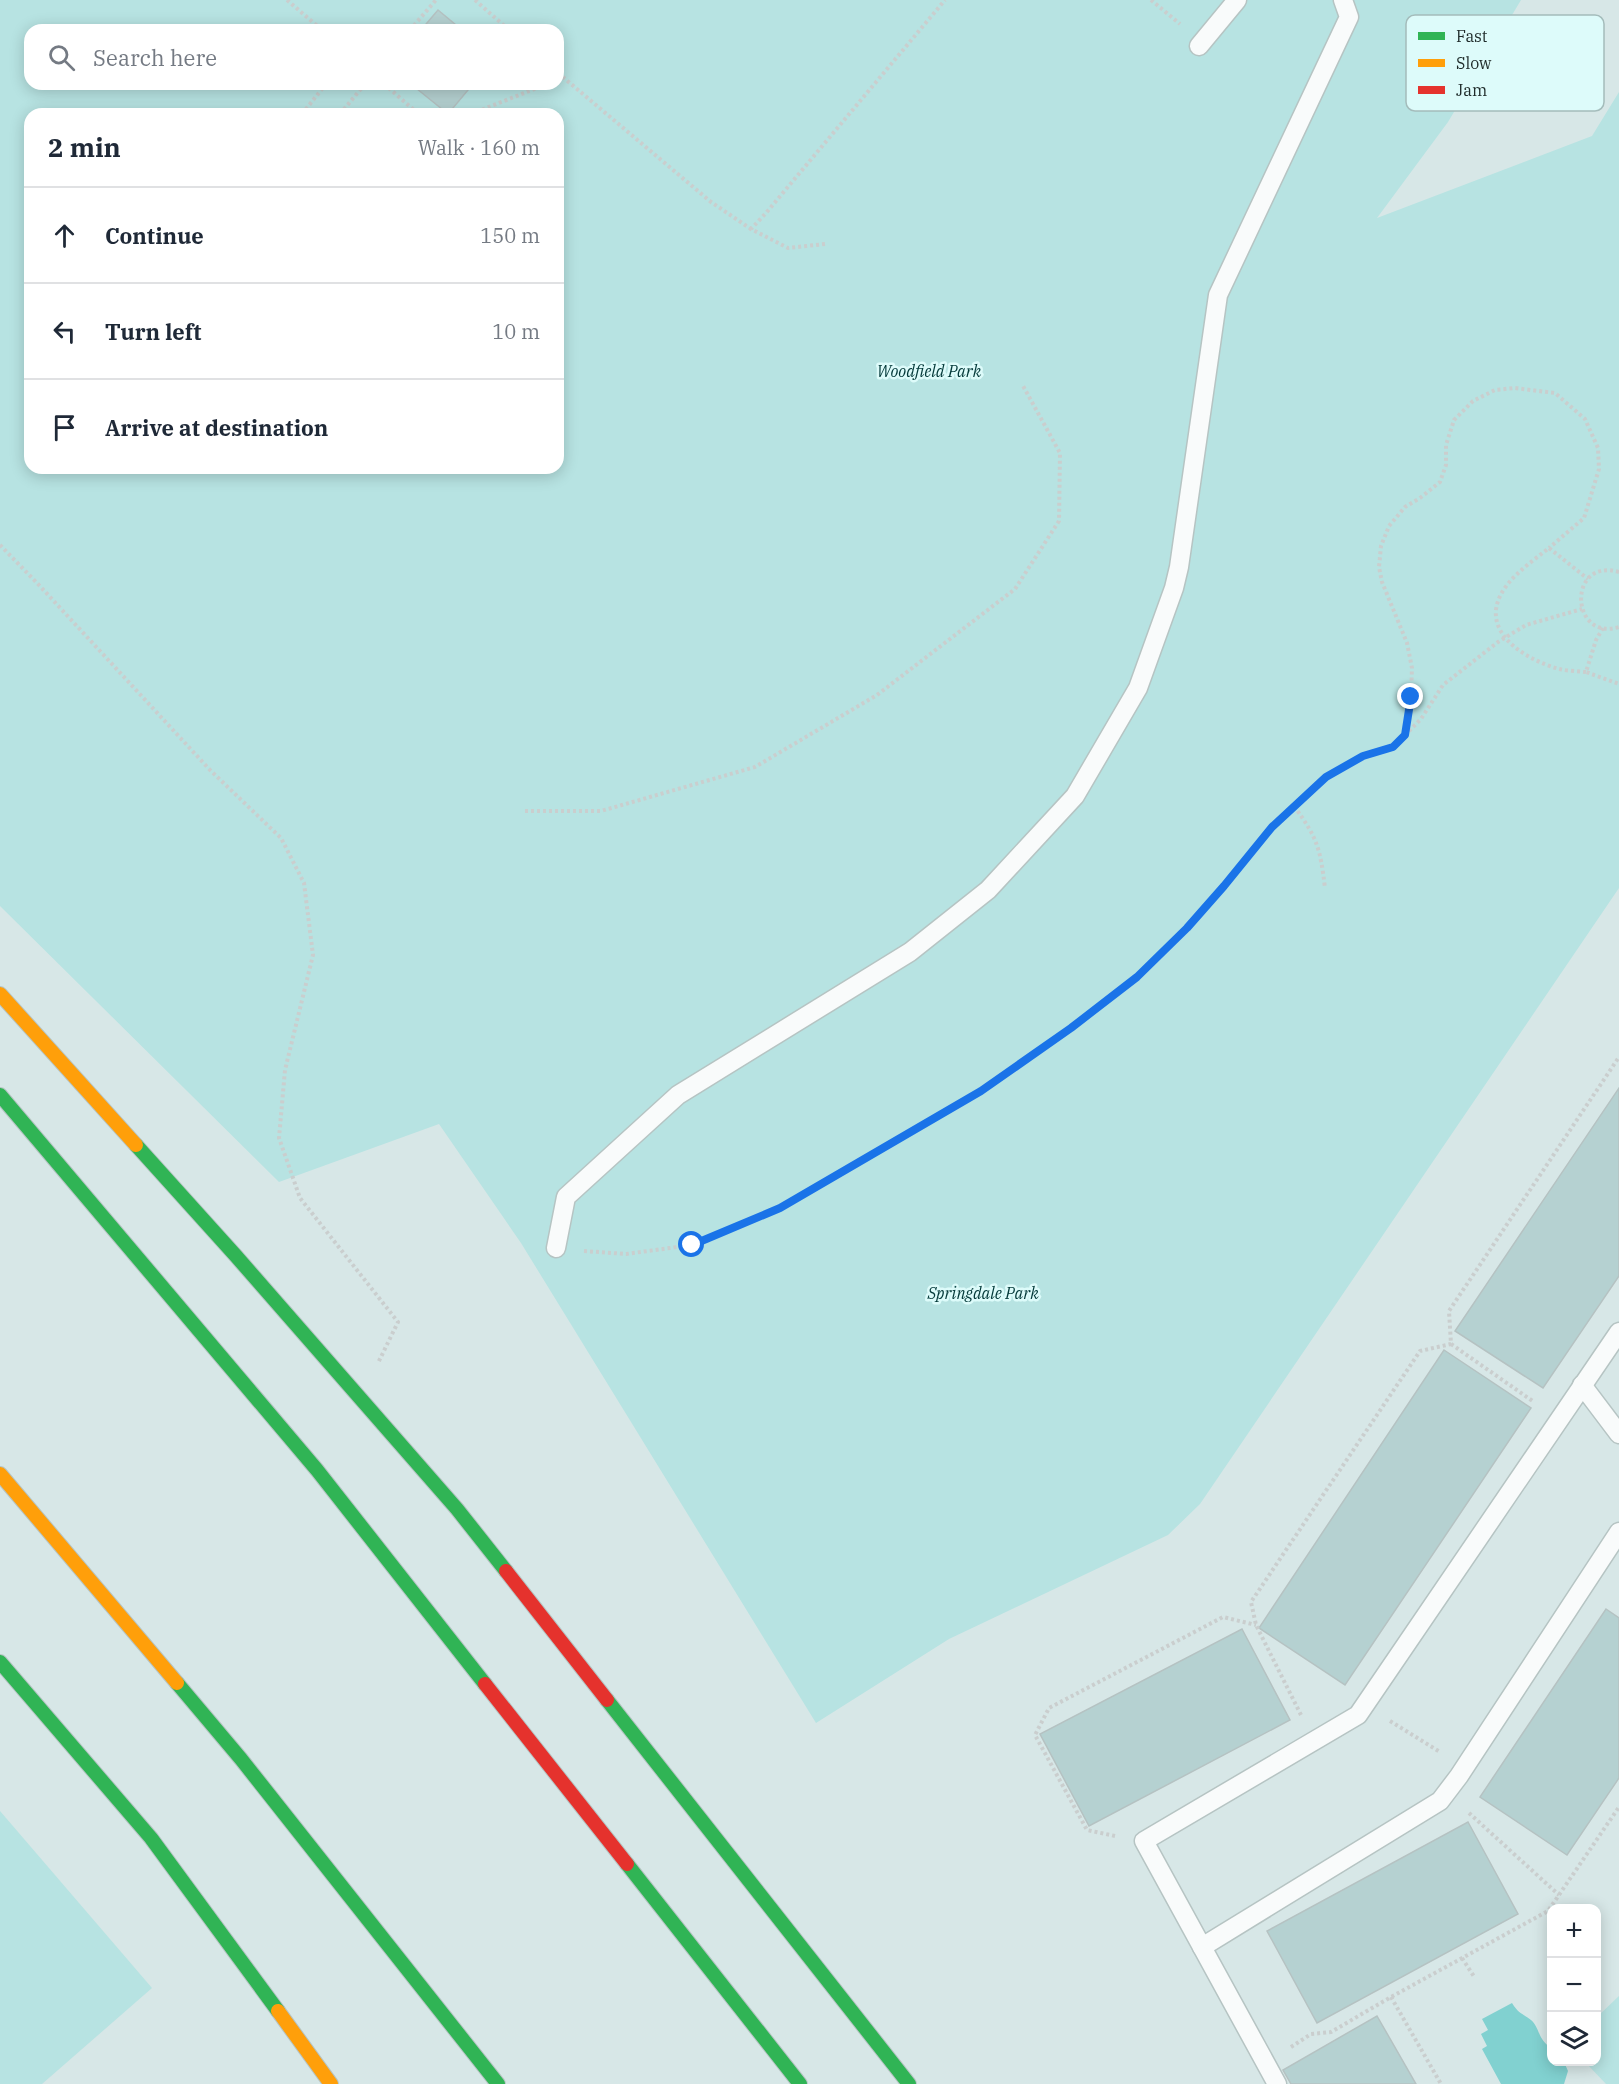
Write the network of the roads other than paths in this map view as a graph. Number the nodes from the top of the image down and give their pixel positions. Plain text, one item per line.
1 (1237, 0) edge
2 (1343, 0) edge
3 (1199, 46) dead end
4 (0, 994) edge
5 (0, 1095) edge
6 (556, 1248) road end
7 (1619, 1332) edge
8 (1582, 1385) junction
9 (1619, 1434) edge
10 (0, 1474) edge
11 (1619, 1532) edge
12 (0, 1662) edge
13 (1202, 1947) junction
14 (332, 2084) edge
15 (498, 2084) edge
16 (800, 2084) edge
17 (909, 2084) edge
18 (1277, 2084) edge

1 - 3 lane
2 - 6 lane
4 - 17 highway
5 - 16 highway
7 - 8 lane
8 - 9 lane
8 - 13 lane
10 - 15 highway
11 - 13 lane
12 - 14 highway
13 - 18 lane

